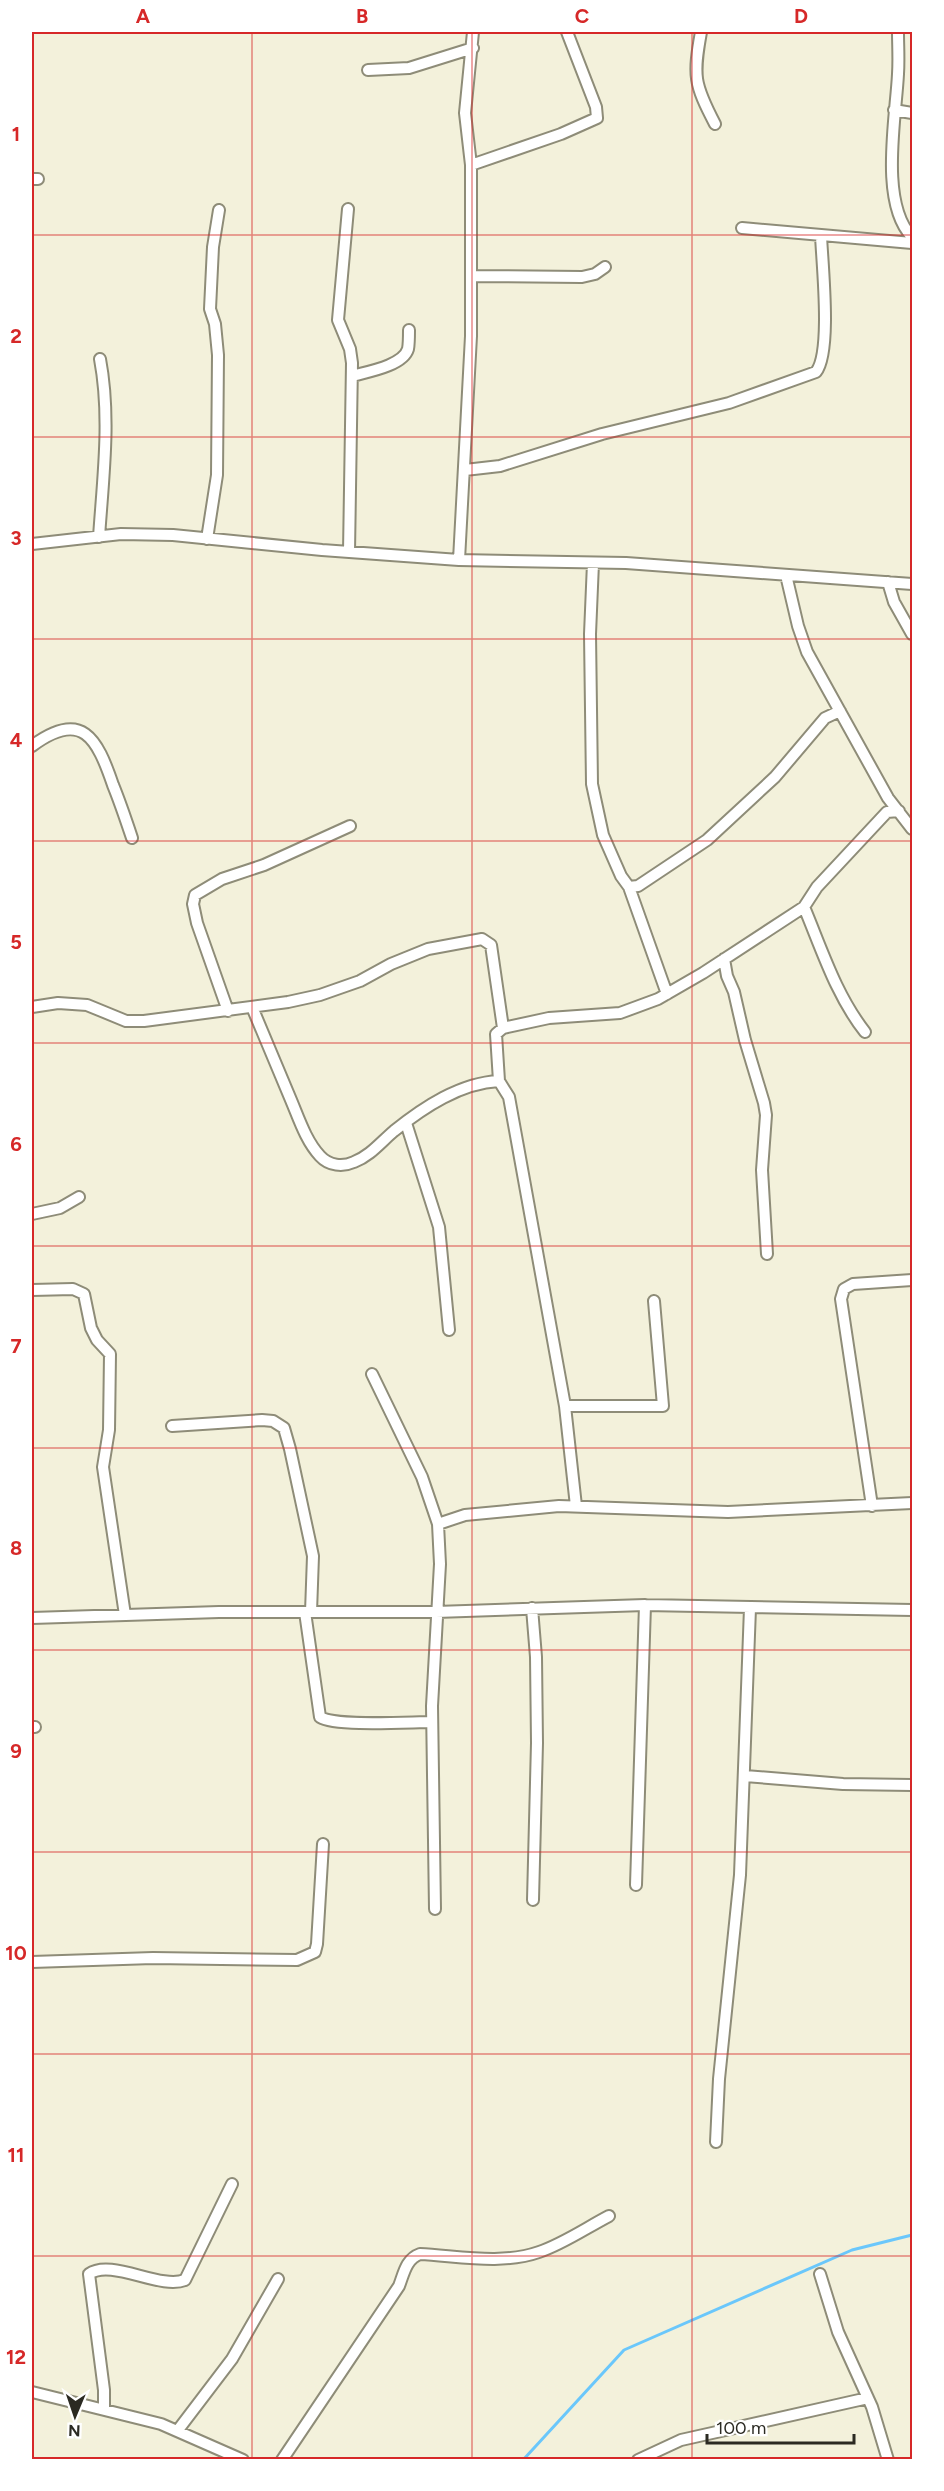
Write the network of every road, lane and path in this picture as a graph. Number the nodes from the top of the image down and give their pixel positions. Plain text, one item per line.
1 (473, 32) edge
2 (567, 32) edge
3 (701, 32) edge
4 (898, 32) edge
5 (473, 48) junction
6 (368, 70) dead end
7 (894, 110) junction
8 (912, 113) edge
9 (715, 124) dead end
10 (471, 165) junction
11 (348, 209) dead end
12 (219, 210) dead end
13 (742, 228) dead end
14 (821, 235) junction
15 (912, 237) edge
16 (912, 243) edge
17 (605, 267) dead end
18 (471, 276) junction
19 (409, 330) dead end
20 (100, 359) dead end
21 (352, 376) junction
22 (465, 470) junction
23 (99, 537) junction
24 (207, 539) junction
25 (32, 544) edge
26 (349, 552) junction
27 (459, 560) junction
28 (593, 563) junction
29 (786, 575) junction
30 (888, 582) junction
31 (912, 584) edge
32 (912, 634) edge
33 (840, 711) junction
34 (32, 746) edge
35 (904, 812) edge
36 (350, 826) dead end
37 (912, 829) edge
38 (132, 838) dead end
39 (629, 887) junction
40 (804, 907) junction
41 (724, 959) junction
42 (713, 966) junction
43 (727, 976) junction
44 (667, 994) junction
45 (32, 1006) edge
46 (252, 1007) junction
47 (228, 1011) junction
48 (504, 1028) junction
49 (865, 1032) dead end
50 (499, 1081) junction
51 (405, 1123) junction
52 (79, 1197) dead end
53 (32, 1214) edge
54 (767, 1254) dead end
55 (912, 1280) edge
56 (32, 1290) edge
57 (654, 1301) dead end
58 (449, 1330) dead end
59 (372, 1374) dead end
60 (565, 1406) junction
61 (172, 1426) dead end
62 (912, 1503) edge
63 (576, 1506) junction
64 (872, 1506) junction
65 (438, 1524) junction
66 (645, 1605) junction
67 (532, 1608) junction
68 (750, 1608) junction
69 (912, 1610) edge
70 (308, 1612) junction
71 (436, 1612) junction
72 (125, 1615) junction
73 (32, 1618) edge
74 (432, 1722) junction
75 (744, 1776) junction
76 (912, 1785) edge
77 (323, 1844) dead end
78 (636, 1885) dead end
79 (533, 1900) dead end
80 (435, 1909) dead end
81 (32, 1962) edge
82 (716, 2142) dead end
83 (232, 2184) dead end
84 (609, 2216) dead end
85 (820, 2274) dead end
86 (278, 2279) dead end
87 (32, 2392) edge
88 (867, 2398) junction
89 (104, 2409) junction
90 (178, 2430) junction
91 (243, 2460) edge
92 (282, 2460) edge
93 (638, 2460) edge
94 (888, 2460) edge

1 - 5 street
2 - 10 street
3 - 9 street
4 - 7 street
5 - 6 street
5 - 10 street
7 - 8 street
7 - 15 street
10 - 18 street
11 - 21 street
12 - 24 street
13 - 14 street
14 - 16 street
14 - 22 street
17 - 18 street
18 - 22 street
19 - 21 street
20 - 23 street
21 - 26 street
22 - 27 street
23 - 24 street
23 - 25 street
24 - 26 street
26 - 27 street
27 - 28 street
28 - 29 street
28 - 39 street
29 - 30 street
29 - 33 street
30 - 31 street
30 - 32 street
33 - 35 street
33 - 39 street
34 - 38 street
35 - 37 street
35 - 40 street
36 - 47 street
39 - 44 street
40 - 41 street
40 - 49 street
41 - 42 street
41 - 43 street
42 - 43 street
42 - 44 street
43 - 54 street
44 - 48 street
45 - 47 street
46 - 47 street
46 - 48 street
46 - 51 street
48 - 50 street
50 - 51 street
50 - 60 street
51 - 58 street
52 - 53 street
55 - 64 street
56 - 72 street
57 - 60 street
59 - 65 street
60 - 63 street
61 - 70 street
62 - 64 street
63 - 64 street
63 - 65 street
65 - 71 street
66 - 67 street
66 - 68 street
66 - 78 street
67 - 71 street
67 - 79 street
68 - 69 street
68 - 75 street
70 - 71 street
70 - 72 street
70 - 74 street
71 - 74 street
72 - 73 street
74 - 80 street
75 - 76 street
75 - 82 street
77 - 81 street
83 - 89 street
84 - 92 street
85 - 88 street
86 - 90 street
87 - 89 street
88 - 93 street
88 - 94 street
89 - 90 street
90 - 91 street

